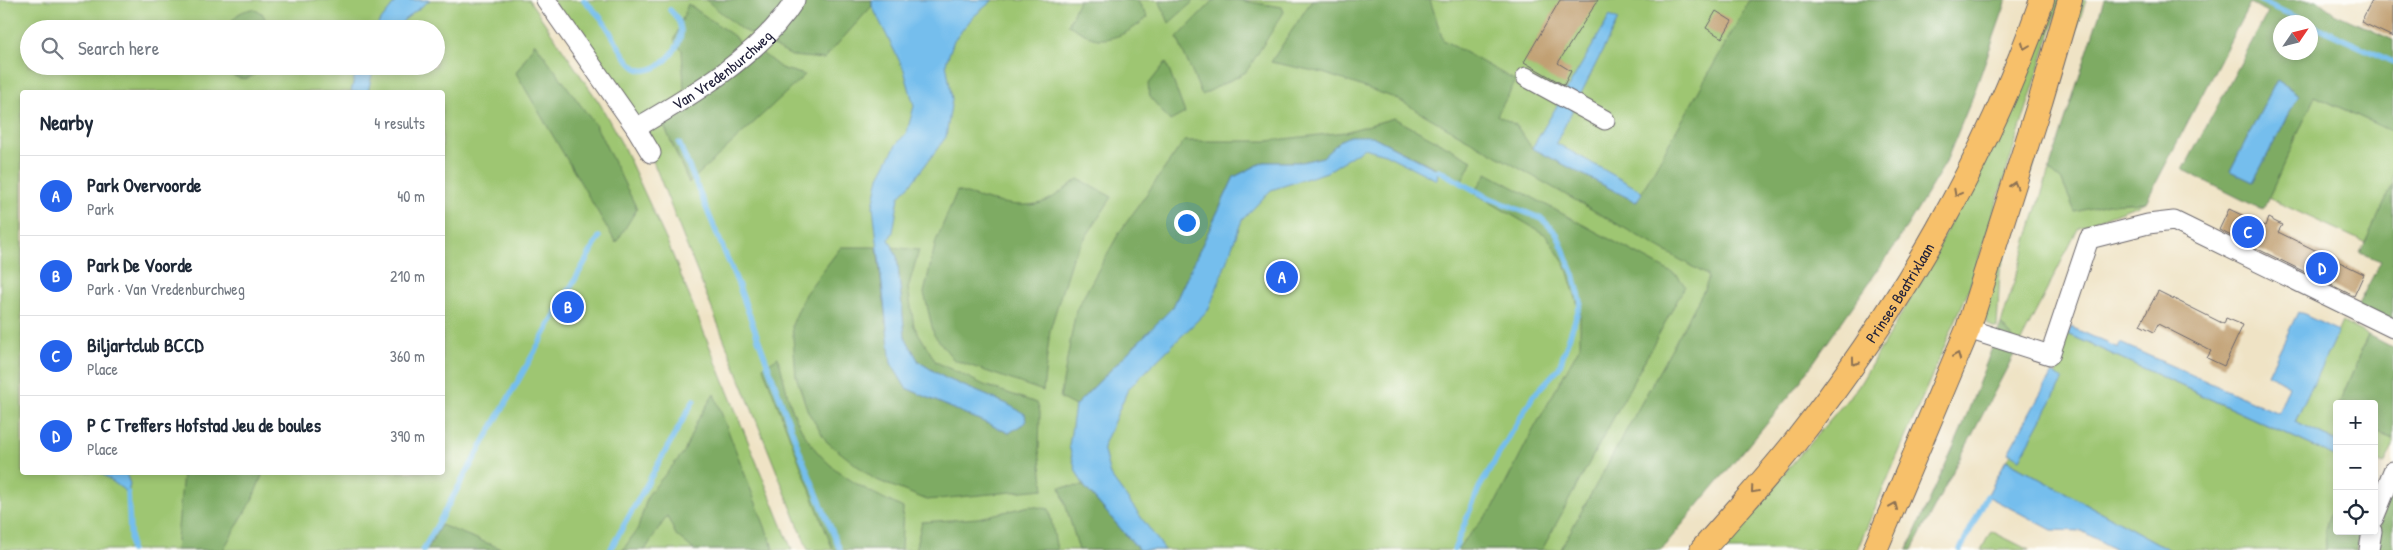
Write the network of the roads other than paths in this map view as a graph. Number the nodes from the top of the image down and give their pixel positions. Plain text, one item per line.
1 (546, 0) edge
2 (795, 0) edge
3 (2042, 0) edge
4 (2070, 0) edge
5 (1526, 76) dead end
6 (1605, 120) dead end
7 (636, 128) junction
8 (650, 153) dead end
9 (2393, 328) edge
10 (1968, 329) junction
11 (2393, 471) edge
12 (2378, 508) edge
13 (2371, 535) edge
14 (1702, 550) edge
15 (1874, 550) edge
16 (2369, 550) edge

1 - 7 street
2 - 7 street, Van Vredenburchweg
3 -> 14 main road, Prinses Beatrixlaan
10 -> 4 main road
5 - 6 street
7 - 8 street
9 - 10 street
15 -> 10 main road
11 - 12 street
13 - 16 street

